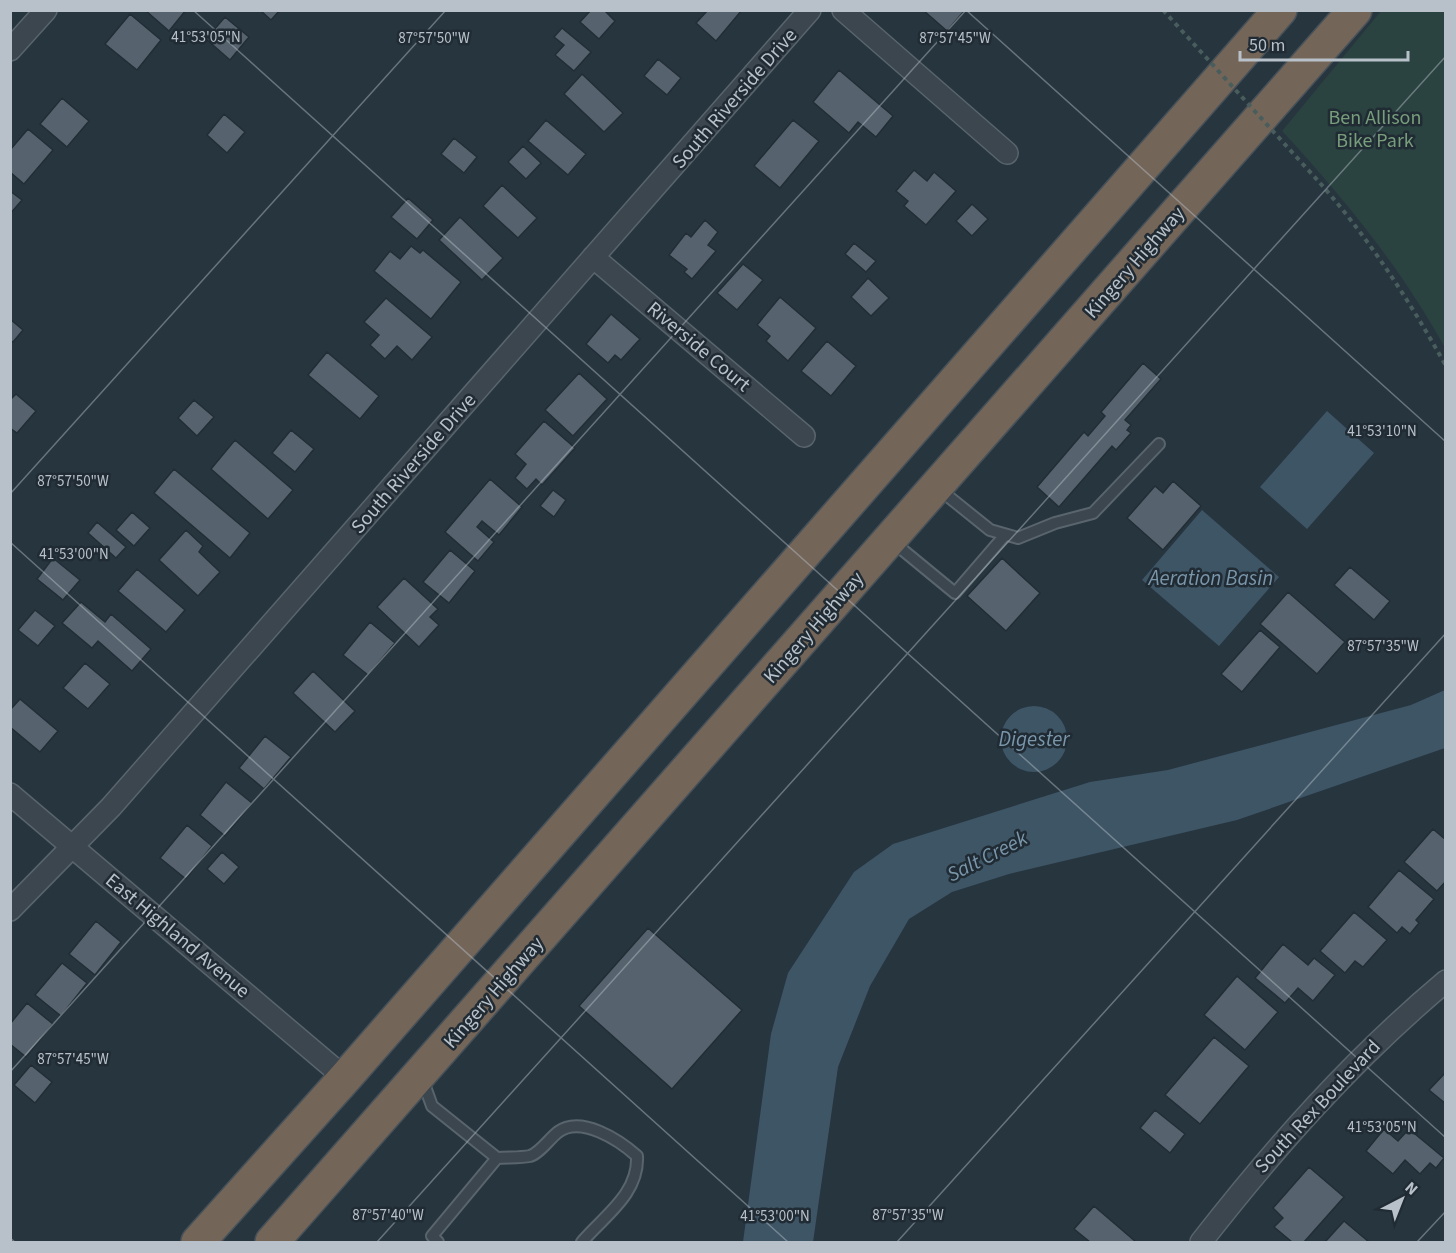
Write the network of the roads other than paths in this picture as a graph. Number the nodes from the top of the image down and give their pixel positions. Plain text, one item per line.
1 (46, 10) edge
2 (810, 10) edge
3 (843, 10) edge
4 (1280, 10) edge
5 (1355, 10) edge
6 (10, 50) edge
7 (1007, 153) dead end
8 (593, 257) junction
9 (804, 436) dead end
10 (1159, 444) dead end
11 (936, 487) junction
12 (1005, 535) junction
13 (890, 540) junction
14 (10, 794) edge
15 (73, 845) junction
16 (10, 910) edge
17 (1446, 981) edge
18 (422, 1072) junction
19 (345, 1077) junction
20 (497, 1158) junction
21 (432, 1240) edge
22 (198, 1242) edge
23 (272, 1242) edge
24 (582, 1242) edge
25 (1201, 1242) edge

1 - 6 street
2 - 8 street, South Riverside Drive
3 - 7 street
4 - 19 highway
5 - 11 highway, Kingery Highway
8 - 9 street, Riverside Court
8 - 15 street, South Riverside Drive
10 - 12 lane
11 - 12 lane
11 - 13 highway, Kingery Highway
12 - 13 lane
13 - 18 highway, Kingery Highway
14 - 15 street, East Highland Avenue
15 - 16 street, South Riverside Drive
15 - 19 street, East Highland Avenue
17 - 25 street, South Rex Boulevard
18 - 20 lane
18 - 23 highway, Kingery Highway
19 - 22 highway
20 - 21 lane
20 - 24 lane

